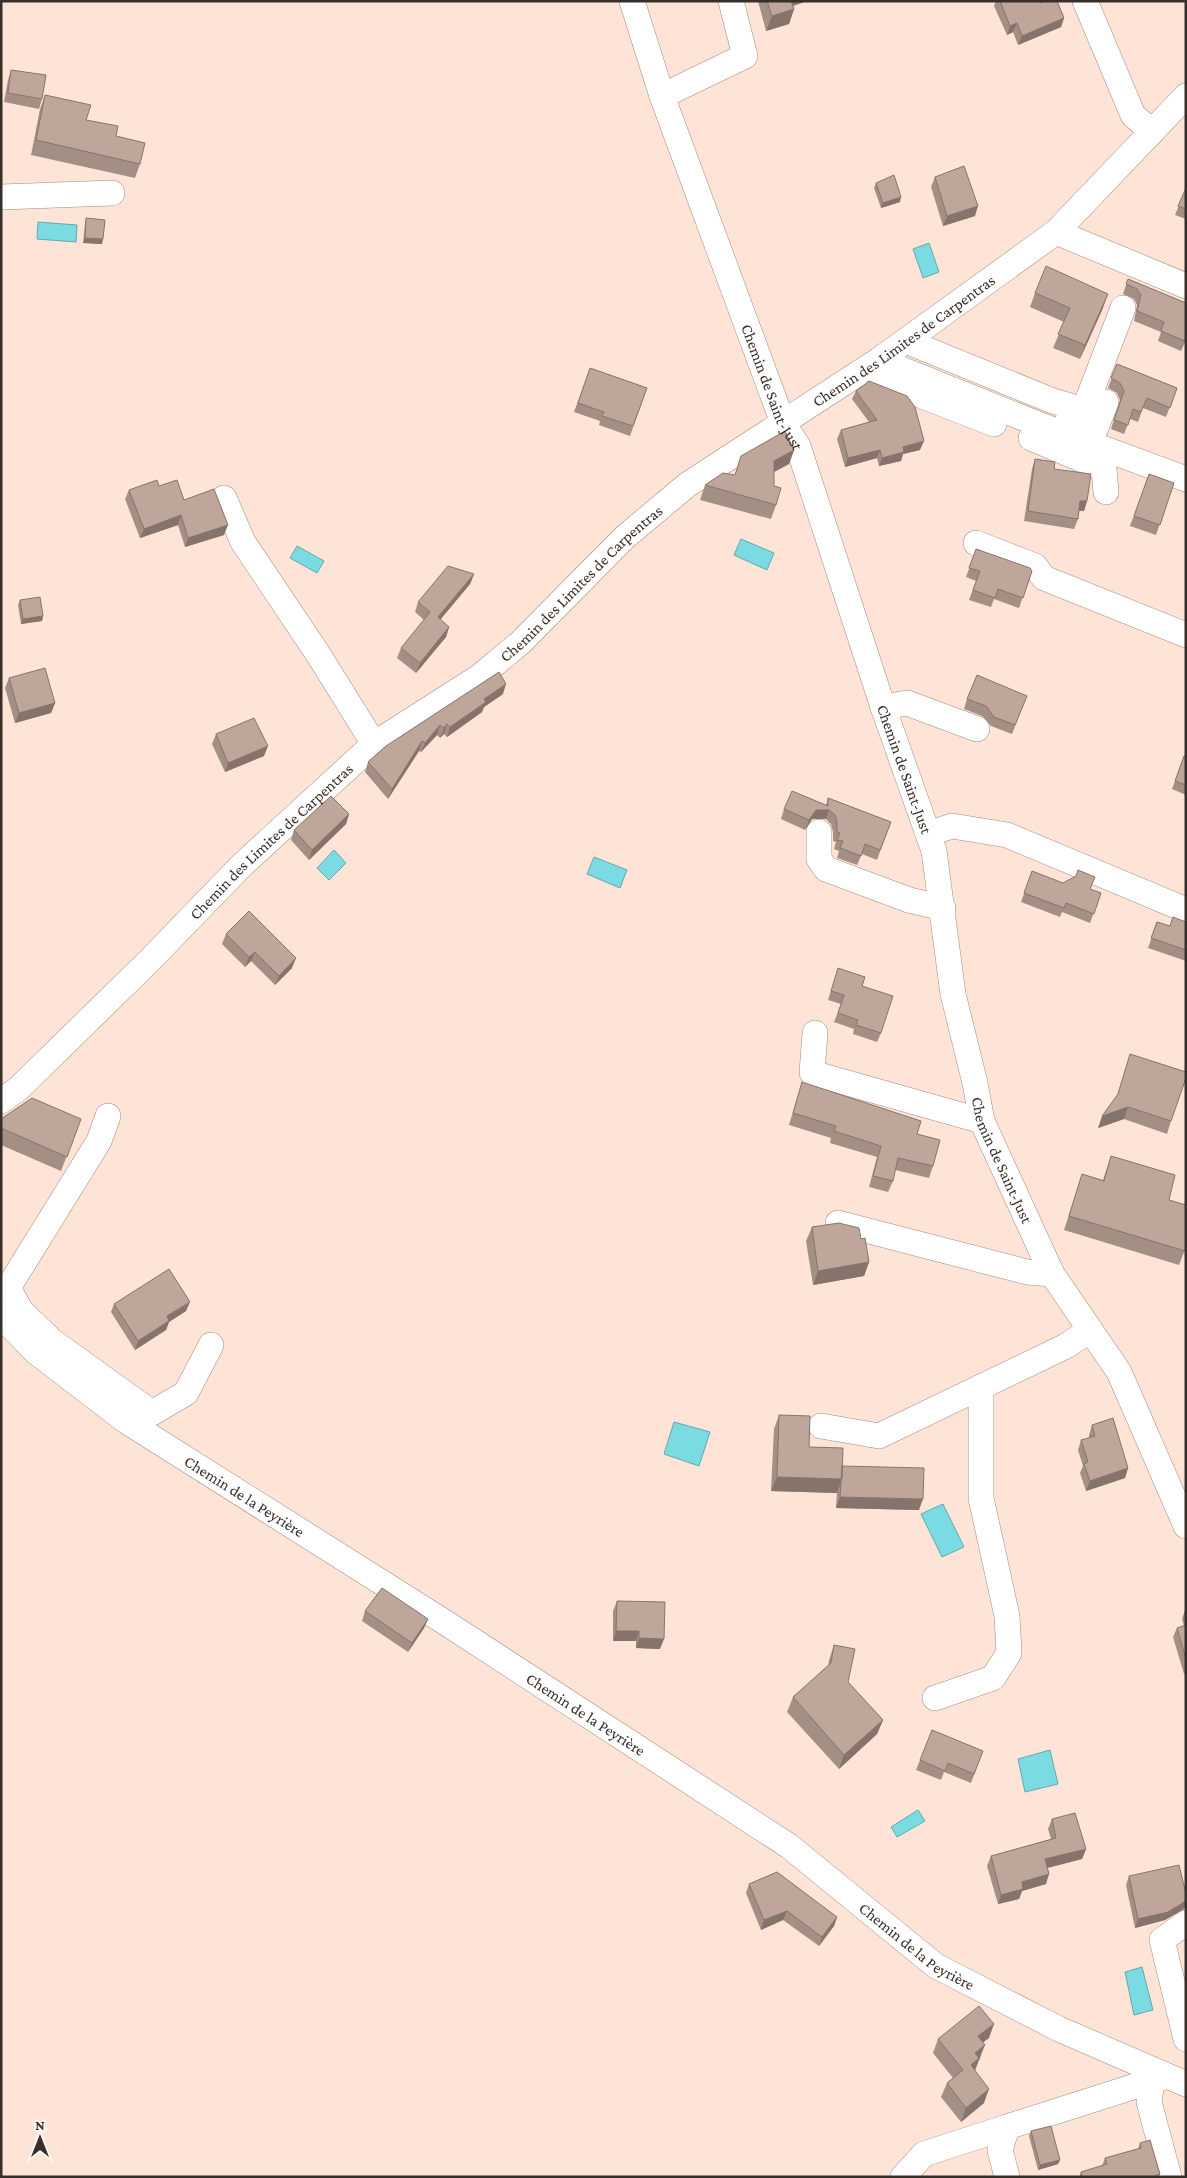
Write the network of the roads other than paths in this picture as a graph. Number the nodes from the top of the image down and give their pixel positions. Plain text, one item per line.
1 (632, 1) edge
2 (731, 1) edge
3 (1085, 1) edge
4 (662, 96) junction
5 (1186, 96) edge
6 (1152, 132) junction
7 (112, 192) dead end
8 (1, 197) edge
9 (1056, 232) junction
10 (1186, 286) edge
11 (1123, 308) dead end
12 (906, 341) junction
13 (870, 366) junction
14 (1106, 402) dead end
15 (1004, 410) junction
16 (783, 423) junction
17 (1186, 479) edge
18 (1106, 492) dead end
19 (224, 498) dead end
20 (976, 543) dead end
21 (1186, 635) edge
22 (883, 707) junction
23 (977, 728) dead end
24 (374, 744) junction
25 (818, 832) dead end
26 (928, 834) junction
27 (943, 908) junction
28 (1186, 910) edge
29 (815, 1033) dead end
30 (844, 1098) edge
31 (1, 1101) edge
32 (108, 1116) dead end
33 (987, 1131) junction
34 (838, 1223) edge
35 (1052, 1274) junction
36 (4, 1289) edge
37 (1, 1316) edge
38 (1090, 1330) junction
39 (210, 1346) dead end
40 (981, 1387) junction
41 (821, 1426) dead end
42 (1186, 1526) edge
43 (935, 1698) dead end
44 (1186, 1922) edge
45 (1186, 2040) edge
46 (1168, 2081) edge
47 (1007, 2126) junction
48 (903, 2177) edge
49 (1007, 2177) edge
50 (1169, 2177) edge

1 - 4 street, Chemin de Saint-Just
2 - 4 street
3 - 6 street
4 - 16 street, Chemin de Saint-Just
5 - 6 street, Chemin des Limites de Carpentras
6 - 9 street, Chemin des Limites de Carpentras
7 - 8 street
9 - 10 street
9 - 12 street, Chemin des Limites de Carpentras
11 - 12 street
12 - 13 street, Chemin des Limites de Carpentras
13 - 15 street
13 - 16 street, Chemin des Limites de Carpentras
13 - 18 street
14 - 15 street
15 - 17 street
16 - 22 street, Chemin de Saint-Just
16 - 24 street, Chemin des Limites de Carpentras
19 - 24 street
20 - 21 street
22 - 23 street
22 - 26 street, Chemin de Saint-Just
24 - 31 street, Chemin des Limites de Carpentras
25 - 27 street
26 - 27 street, Chemin de Saint-Just
26 - 28 street
27 - 33 street, Chemin de Saint-Just
29 - 33 street
30 - 33 street
32 - 36 street
33 - 35 street, Chemin de Saint-Just
34 - 35 street
35 - 38 street, Chemin de Saint-Just
36 - 39 street
37 - 46 street, Chemin de la Peyrière
38 - 40 street
38 - 42 street, Chemin de Saint-Just
40 - 41 street
40 - 43 street
44 - 45 street
46 - 47 street
46 - 50 street
47 - 48 street
47 - 49 street

